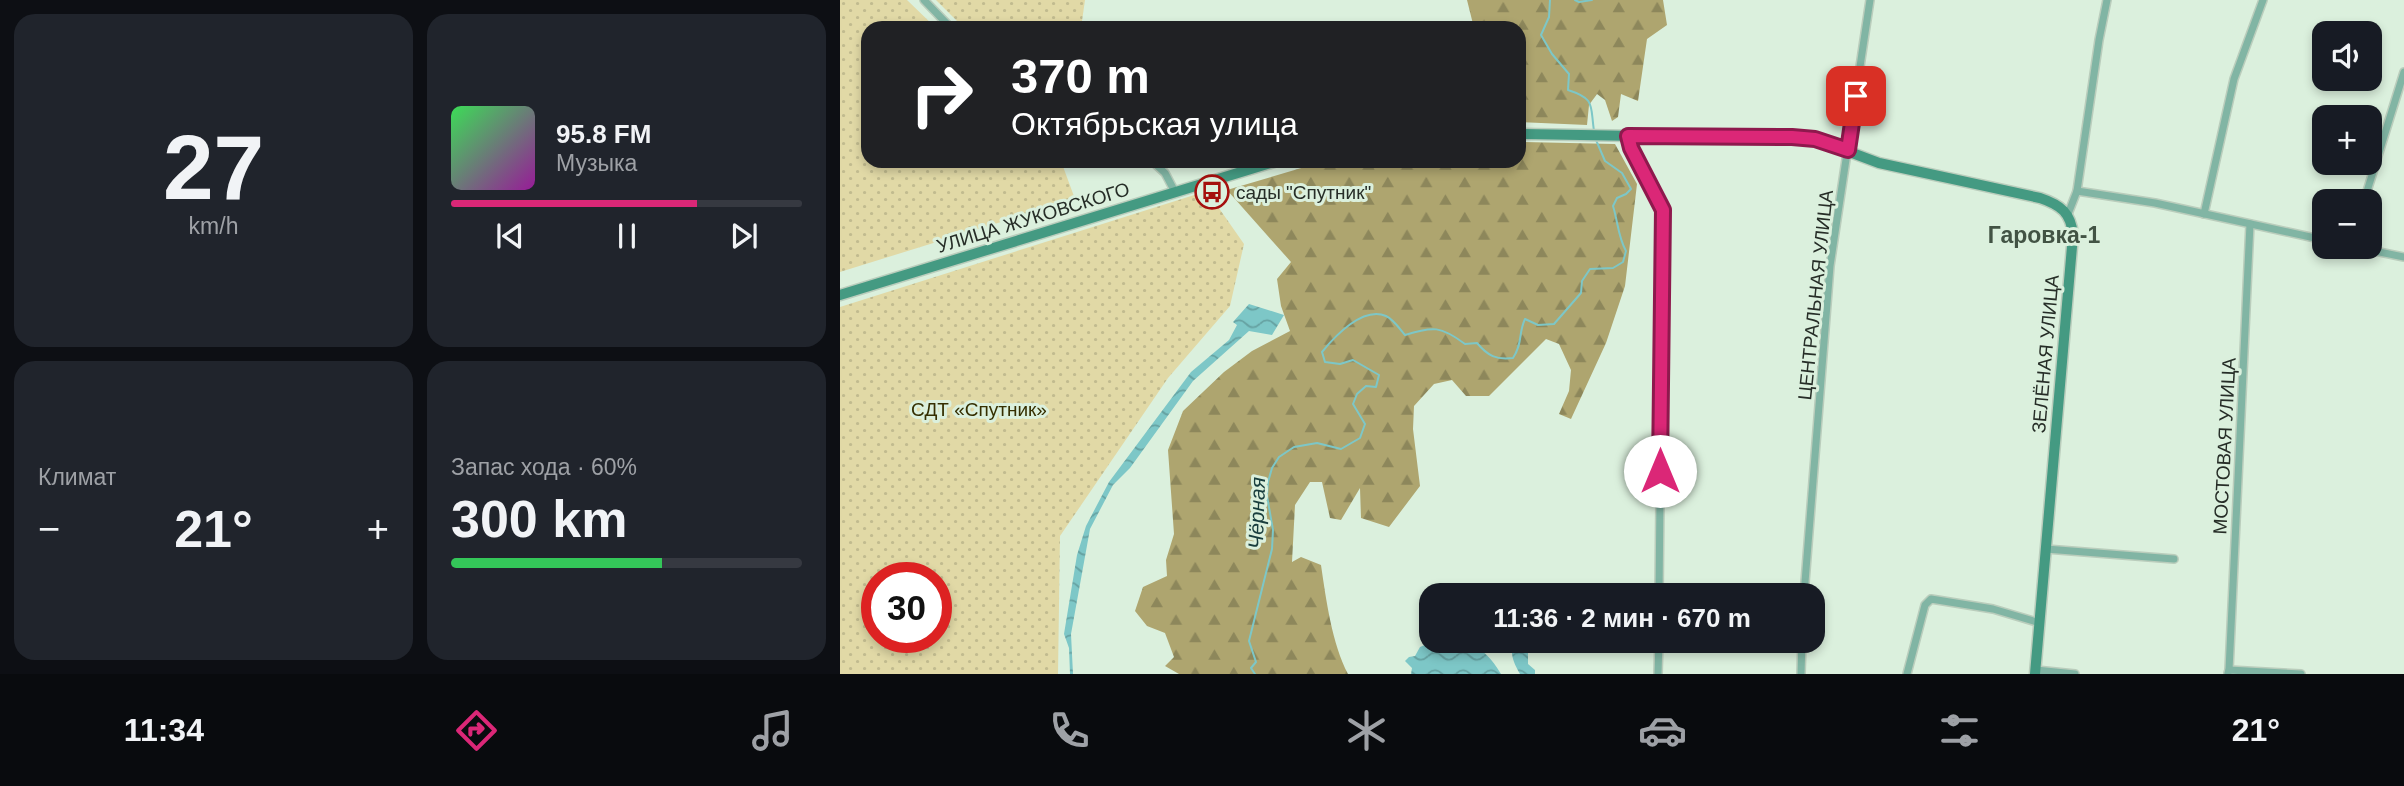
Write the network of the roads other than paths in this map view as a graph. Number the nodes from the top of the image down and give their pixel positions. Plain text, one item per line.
1 (924, 0) edge
2 (1870, 0) edge
3 (2108, 0) edge
4 (2263, 0) edge
5 (944, 21) edge
6 (2404, 72) edge
7 (1526, 134) edge
8 (1628, 136) junction
9 (1848, 150) junction
10 (1160, 168) edge
11 (1255, 168) edge
12 (2368, 189) edge
13 (2077, 191) junction
14 (1175, 192) junction
15 (2068, 214) junction
16 (2204, 214) junction
17 (2250, 224) junction
18 (2312, 237) edge
19 (2382, 253) edge
20 (2404, 257) edge
21 (840, 295) edge
22 (2046, 549) junction
23 (2174, 559) dead end
24 (1659, 583) edge
25 (1805, 583) edge
26 (2040, 623) junction
27 (1659, 653) edge
28 (1802, 653) edge
29 (2035, 672) edge
30 (2228, 672) edge
31 (1658, 674) edge
32 (1801, 674) edge
33 (1907, 674) edge
34 (2075, 674) edge
35 (2294, 674) edge
36 (2301, 674) edge

1 - 5 street
2 - 9 street, ЦЕНТРАЛЬНАЯ УЛИЦА
3 - 13 street, ЗЕЛЁНАЯ УЛИЦА
4 - 16 street
6 - 12 street
7 - 8 main road
8 - 9 main road
8 - 24 street
9 - 15 main road
9 - 25 street, ЦЕНТРАЛЬНАЯ УЛИЦА
10 - 14 street
11 - 14 main road, УЛИЦА ЖУКОВСКОГО
13 - 15 street, ЗЕЛЁНАЯ УЛИЦА
13 - 16 street
14 - 21 main road, УЛИЦА ЖУКОВСКОГО
15 - 22 main road, ЗЕЛЁНАЯ УЛИЦА
16 - 17 street
17 - 18 street
17 - 30 street, МОСТОВАЯ УЛИЦА
19 - 20 street
22 - 23 street
22 - 26 main road, ЗЕЛЁНАЯ УЛИЦА
26 - 29 main road, ЗЕЛЁНАЯ УЛИЦА
26 - 33 street
27 - 31 street
28 - 32 street
29 - 34 street
30 - 35 street
35 - 36 street

